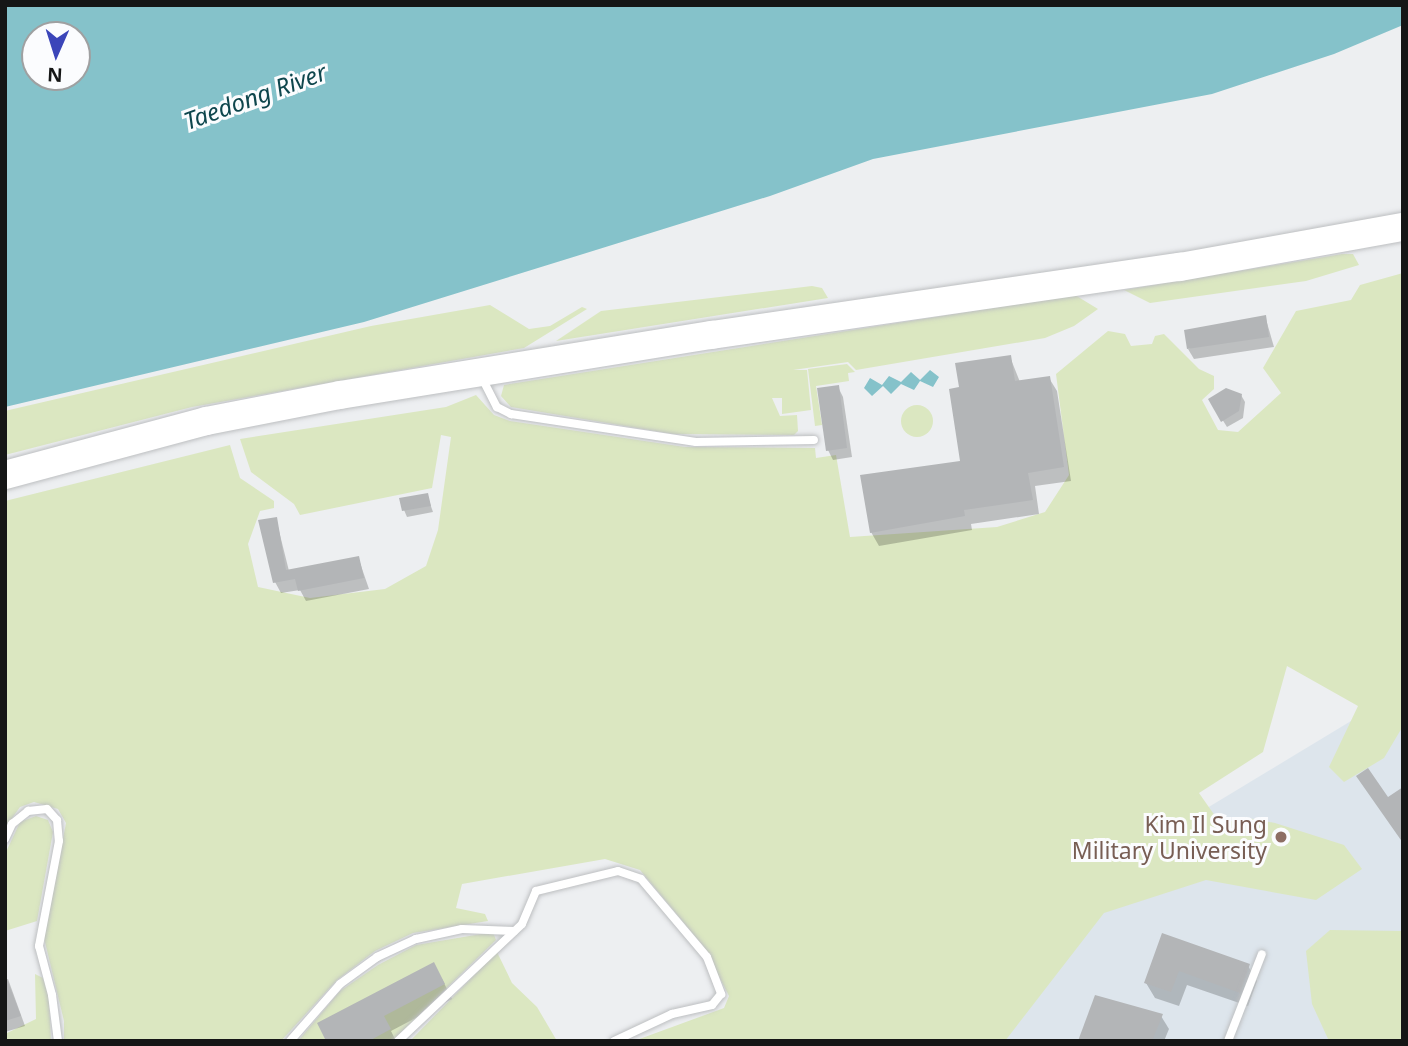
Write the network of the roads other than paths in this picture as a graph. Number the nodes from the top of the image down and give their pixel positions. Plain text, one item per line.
1 (1403, 227) edge
2 (480, 372) junction
3 (814, 440) dead end
4 (5, 475) edge
5 (5, 839) edge
6 (513, 931) junction
7 (1262, 954) dead end
8 (58, 1041) edge
9 (290, 1041) edge
10 (398, 1041) edge
11 (614, 1041) edge
12 (1228, 1041) edge

1 - 2 highway
2 - 3 lane
2 - 4 highway
5 - 8 lane
6 - 9 lane
6 - 10 lane
6 - 11 lane
7 - 12 lane

